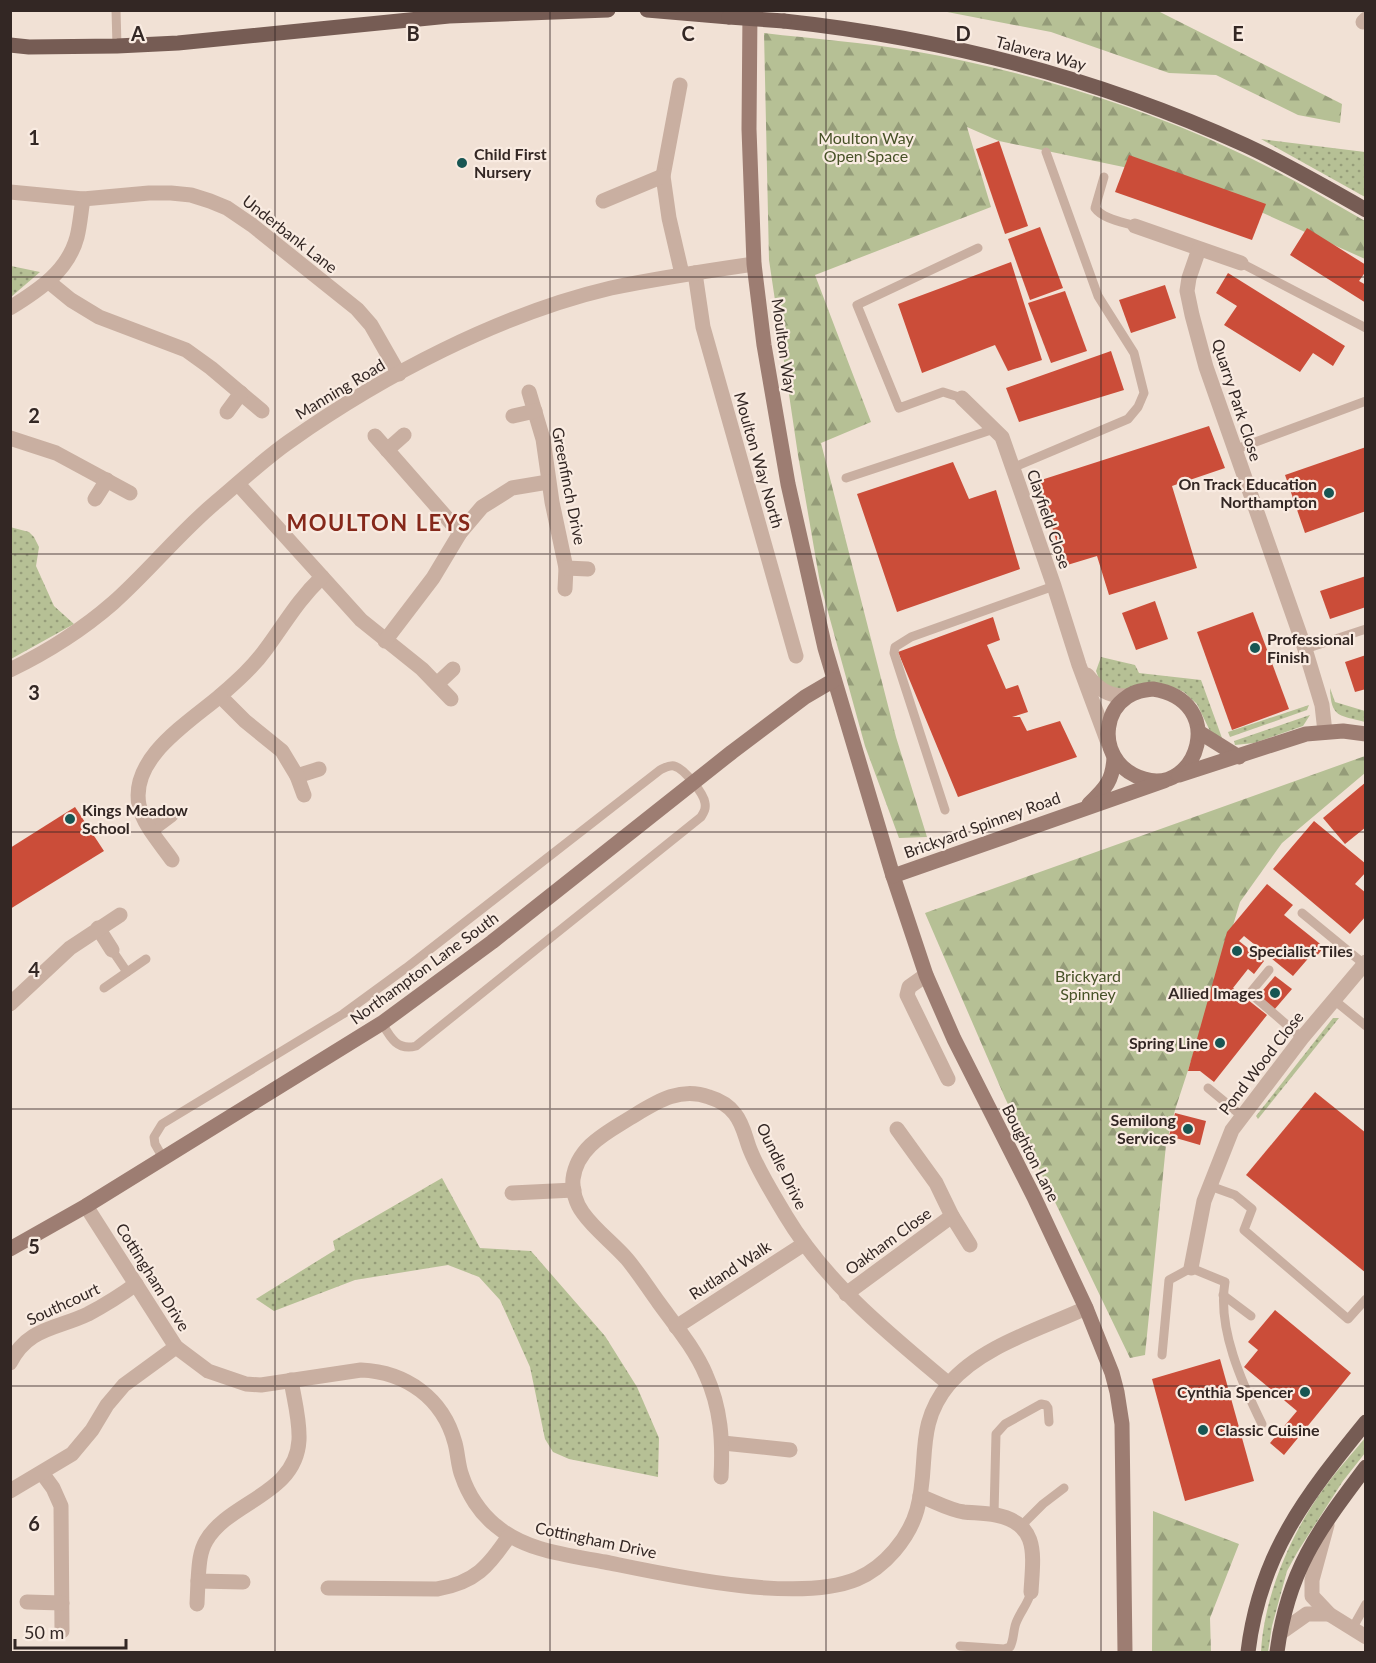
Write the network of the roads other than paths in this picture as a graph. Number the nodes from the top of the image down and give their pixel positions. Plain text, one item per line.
1 (116, 10) edge
2 (608, 10) edge
3 (647, 10) edge
4 (750, 10) edge
5 (10, 45) edge
6 (117, 46) junction
7 (680, 85) dead end
8 (1046, 152) dead end
9 (663, 177) junction
10 (1104, 177) dead end
11 (10, 192) edge
12 (83, 199) junction
13 (603, 201) dead end
14 (1365, 210) edge
15 (1135, 226) joint
16 (978, 249) dead end
17 (1199, 249) junction
18 (1241, 263) joint
19 (754, 264) junction
20 (689, 273) junction
21 (49, 282) junction
22 (10, 308) edge
23 (1365, 328) edge
24 (399, 374) junction
25 (529, 392) dead end
26 (241, 393) junction
27 (962, 398) joint
28 (1365, 401) edge
29 (262, 411) dead end
30 (535, 411) junction
31 (227, 412) dead end
32 (513, 416) dead end
33 (994, 429) junction
34 (404, 435) dead end
35 (375, 436) dead end
36 (10, 438) edge
37 (387, 450) junction
38 (1234, 450) junction
39 (1012, 468) junction
40 (846, 478) dead end
41 (107, 480) junction
42 (548, 482) junction
43 (238, 484) junction
44 (130, 493) dead end
45 (95, 499) dead end
46 (460, 533) junction
47 (566, 568) junction
48 (588, 569) dead end
49 (322, 577) junction
50 (1054, 586) junction
51 (565, 589) dead end
52 (1365, 628) edge
53 (386, 641) junction
54 (1305, 649) junction
55 (796, 656) dead end
56 (1079, 665) junction
57 (453, 669) dead end
58 (10, 670) edge
59 (834, 681) junction
60 (437, 684) junction
61 (220, 696) junction
62 (1128, 696) junction
63 (451, 699) dead end
64 (1199, 732) junction
65 (1325, 732) junction
66 (1365, 734) edge
67 (1111, 750) junction
68 (1239, 757) junction
69 (319, 769) dead end
70 (297, 776) junction
71 (1170, 778) junction
72 (693, 782) junction
73 (304, 795) dead end
74 (1084, 808) junction
75 (945, 810) dead end
76 (171, 815) dead end
77 (151, 830) junction
78 (172, 860) dead end
79 (893, 876) junction
80 (1302, 913) dead end
81 (120, 915) dead end
82 (98, 928) junction
83 (112, 950) joint
84 (146, 959) dead end
85 (1365, 963) edge
86 (1269, 970) dead end
87 (127, 972) junction
88 (926, 975) junction
89 (104, 988) dead end
90 (11, 1000) edge
91 (1334, 1000) junction
92 (382, 1023) junction
93 (1365, 1026) edge
94 (1302, 1038) junction
95 (948, 1079) dead end
96 (1208, 1088) dead end
97 (1243, 1117) junction
98 (897, 1129) dead end
99 (163, 1158) junction
100 (1210, 1186) junction
101 (574, 1190) junction
102 (512, 1193) dead end
103 (86, 1206) junction
104 (952, 1216) junction
105 (804, 1244) junction
106 (970, 1245) dead end
107 (10, 1249) edge
108 (1191, 1268) junction
109 (136, 1284) junction
110 (846, 1294) junction
111 (1222, 1295) junction
112 (1365, 1299) edge
113 (1086, 1308) junction
114 (1251, 1316) dead end
115 (676, 1327) junction
116 (176, 1347) junction
117 (1162, 1354) dead end
118 (10, 1363) edge
119 (291, 1380) junction
120 (949, 1384) junction
121 (1049, 1422) dead end
122 (1365, 1422) edge
123 (1262, 1424) dead end
124 (723, 1443) junction
125 (790, 1450) dead end
126 (1365, 1467) edge
127 (42, 1473) junction
128 (721, 1477) dead end
129 (1064, 1488) dead end
130 (10, 1491) edge
131 (920, 1496) junction
132 (994, 1514) junction
133 (1329, 1517) junction
134 (1021, 1526) junction
135 (509, 1536) junction
136 (198, 1581) junction
137 (243, 1582) dead end
138 (328, 1588) dead end
139 (1031, 1592) joint
140 (27, 1602) dead end
141 (62, 1603) junction
142 (197, 1604) dead end
143 (1365, 1604) edge
144 (1329, 1614) junction
145 (1352, 1629) junction
146 (62, 1631) dead end
147 (1280, 1633) junction
148 (1365, 1637) edge
149 (960, 1646) dead end
150 (1125, 1653) edge
151 (1248, 1653) edge
152 (1277, 1653) edge

1 - 6 lane
2 - 6 main road
3 - 14 main road, Talavera Way, bridge
4 - 19 street, Moulton Way
5 - 6 main road
7 - 9 street, Moulton Way North
8 - 39 lane
9 - 13 street
9 - 20 street, Moulton Way North
10 - 15 lane
11 - 12 street, Underbank Lane
12 - 21 street
12 - 24 street, Underbank Lane
15 - 17 street
16 - 27 lane
17 - 18 street
17 - 38 street, Quarry Park Close
18 - 23 lane
19 - 20 street, Manning Road
19 - 59 street, Moulton Way
20 - 24 street, Manning Road
20 - 55 street, Moulton Way North
21 - 22 street
21 - 26 street
24 - 43 street, Manning Road
25 - 30 street, Greenfinch Drive
26 - 29 street
26 - 31 street
27 - 33 street, Clayfield Close
28 - 38 lane
30 - 32 street, Greenfinch Drive
30 - 42 street, Greenfinch Drive
33 - 39 street, Clayfield Close
33 - 40 lane
34 - 37 street
35 - 37 street
36 - 41 street
37 - 46 street
38 - 54 street, Quarry Park Close
39 - 50 street, Clayfield Close
41 - 44 street
41 - 45 street
42 - 46 street
42 - 47 street, Greenfinch Drive
43 - 49 street
43 - 58 street, Manning Road
46 - 53 street
47 - 48 street, Greenfinch Drive
47 - 51 street, Greenfinch Drive
49 - 53 street
49 - 61 street
50 - 56 street, Clayfield Close
50 - 75 lane
52 - 54 lane
53 - 60 street
54 - 65 street, Quarry Park Close
56 - 62 street, Clayfield Close
56 - 67 street, Clayfield Close
57 - 60 street
59 - 72 street, Northampton Lane South
59 - 79 street, Boughton Lane
60 - 63 street
61 - 70 street
61 - 77 street
62 - 64 street
62 - 67 street
64 - 68 street
64 - 71 street
65 - 66 street, Brickyard Spinney Road
65 - 68 street, Brickyard Spinney Road
67 - 71 street
67 - 74 street, Brickyard Spinney Road
68 - 71 street, Brickyard Spinney Road
69 - 70 street
70 - 73 street
71 - 74 street, Brickyard Spinney Road
72 - 92 street, Northampton Lane South
72 - 92 lane
72 - 99 lane
74 - 79 street, Brickyard Spinney Road
76 - 77 street
77 - 78 street
79 - 88 street, Boughton Lane
80 - 85 lane
81 - 82 street
82 - 83 street
82 - 90 street
83 - 87 lane
84 - 87 lane
85 - 91 street, Pond Wood Close
86 - 94 lane
87 - 89 lane
88 - 95 street
88 - 113 street, Boughton Lane
91 - 93 lane
91 - 94 street, Pond Wood Close
92 - 99 street, Northampton Lane South
94 - 97 street, Pond Wood Close
96 - 97 lane
97 - 100 street, Pond Wood Close
98 - 104 street, Oakham Close
99 - 103 street, Northampton Lane South
100 - 108 street, Pond Wood Close
100 - 112 lane
101 - 102 street
101 - 105 street, Oundle Drive
101 - 115 street
103 - 107 street, Northampton Lane South
103 - 109 street, Cottingham Drive
104 - 106 street, Oakham Close
104 - 110 street, Oakham Close
105 - 110 street, Oundle Drive
105 - 115 street, Rutland Walk
108 - 111 lane
108 - 117 lane
109 - 116 street, Cottingham Drive
109 - 118 street, Southcourt
110 - 120 street, Oundle Drive
111 - 114 lane
111 - 123 lane
113 - 120 street, Cottingham Drive
113 - 150 street, Boughton Lane
115 - 124 street
116 - 119 street, Cottingham Drive
116 - 127 street
119 - 135 street, Cottingham Drive
119 - 136 street
120 - 131 street, Cottingham Drive
121 - 132 lane
122 - 151 main road
124 - 125 street
124 - 128 street
126 - 133 main road
127 - 130 street
127 - 141 street
129 - 134 lane
131 - 132 street
131 - 135 street, Cottingham Drive
132 - 134 street
133 - 144 street
133 - 147 main road
134 - 139 street
135 - 138 street
136 - 137 street
136 - 142 street
139 - 149 lane
140 - 141 street
141 - 146 street
143 - 145 lane
144 - 145 street
144 - 147 street
145 - 148 street
147 - 152 main road

